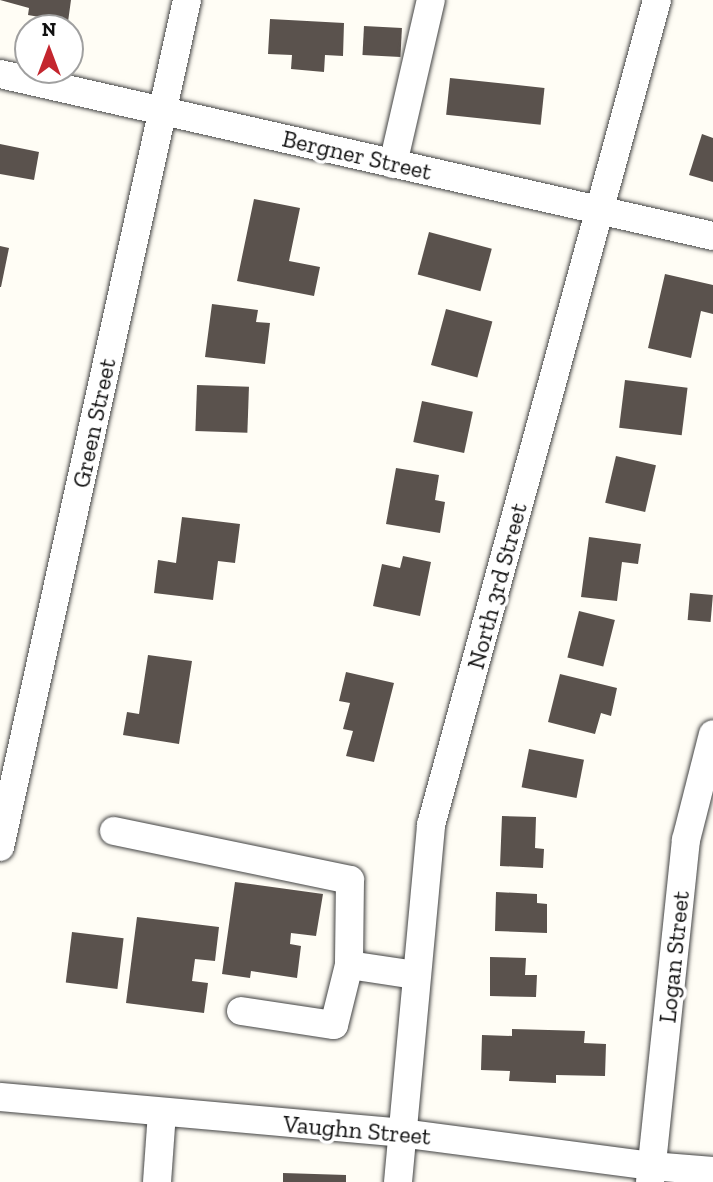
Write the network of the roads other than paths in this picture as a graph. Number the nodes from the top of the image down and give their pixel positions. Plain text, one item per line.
1 (187, 0) edge
2 (431, 0) edge
3 (657, 0) edge
4 (0, 74) edge
5 (163, 110) junction
6 (393, 164) junction
7 (601, 210) junction
8 (713, 236) edge
9 (713, 734) edge
10 (114, 831) dead end
11 (0, 847) edge
12 (349, 965) junction
13 (416, 975) junction
14 (242, 1011) dead end
15 (0, 1097) edge
16 (162, 1113) junction
17 (401, 1133) junction
18 (713, 1171) edge
19 (650, 1174) edge
20 (158, 1182) edge
21 (398, 1182) edge

1 - 5 street, Green Street
2 - 6 street
3 - 7 street, North 3rd Street
4 - 5 street, Bergner Street
5 - 6 street, Bergner Street
5 - 11 street, Green Street
6 - 7 street, Bergner Street
7 - 8 street, Bergner Street
7 - 13 street, North 3rd Street
9 - 19 street, Logan Street
10 - 12 street
12 - 13 street
12 - 14 street
13 - 17 street, North 3rd Street
15 - 16 street, Vaughn Street
16 - 17 street, Vaughn Street
16 - 20 street
17 - 19 street, Vaughn Street
17 - 21 street, North 3rd Street
18 - 19 street, Vaughn Street

